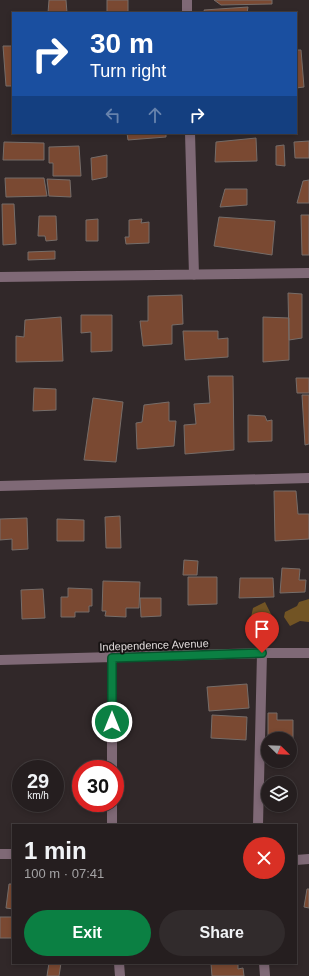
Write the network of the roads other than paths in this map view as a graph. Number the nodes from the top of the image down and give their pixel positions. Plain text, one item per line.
1 (187, 0) edge
2 (187, 12) edge
3 (190, 134) edge
4 (309, 273) edge
5 (194, 275) junction
6 (0, 277) edge
7 (309, 478) edge
8 (0, 486) edge
9 (262, 653) junction
10 (309, 653) edge
11 (112, 658) junction
12 (0, 660) edge
13 (112, 760) edge
14 (112, 812) edge
15 (112, 824) edge
16 (258, 824) edge
17 (0, 854) edge
18 (12, 854) edge
19 (309, 859) edge
20 (297, 860) edge
21 (119, 964) edge
22 (264, 964) edge
23 (120, 976) edge
24 (265, 976) edge

1 - 2 street
3 - 5 street
4 - 5 street
5 - 6 street
7 - 8 street
9 - 10 street, Independence Avenue
9 - 11 street, Independence Avenue
9 - 16 street
11 - 12 street, Independence Avenue
11 - 13 street
14 - 15 street
17 - 18 street
19 - 20 street
21 - 23 street
22 - 24 street

